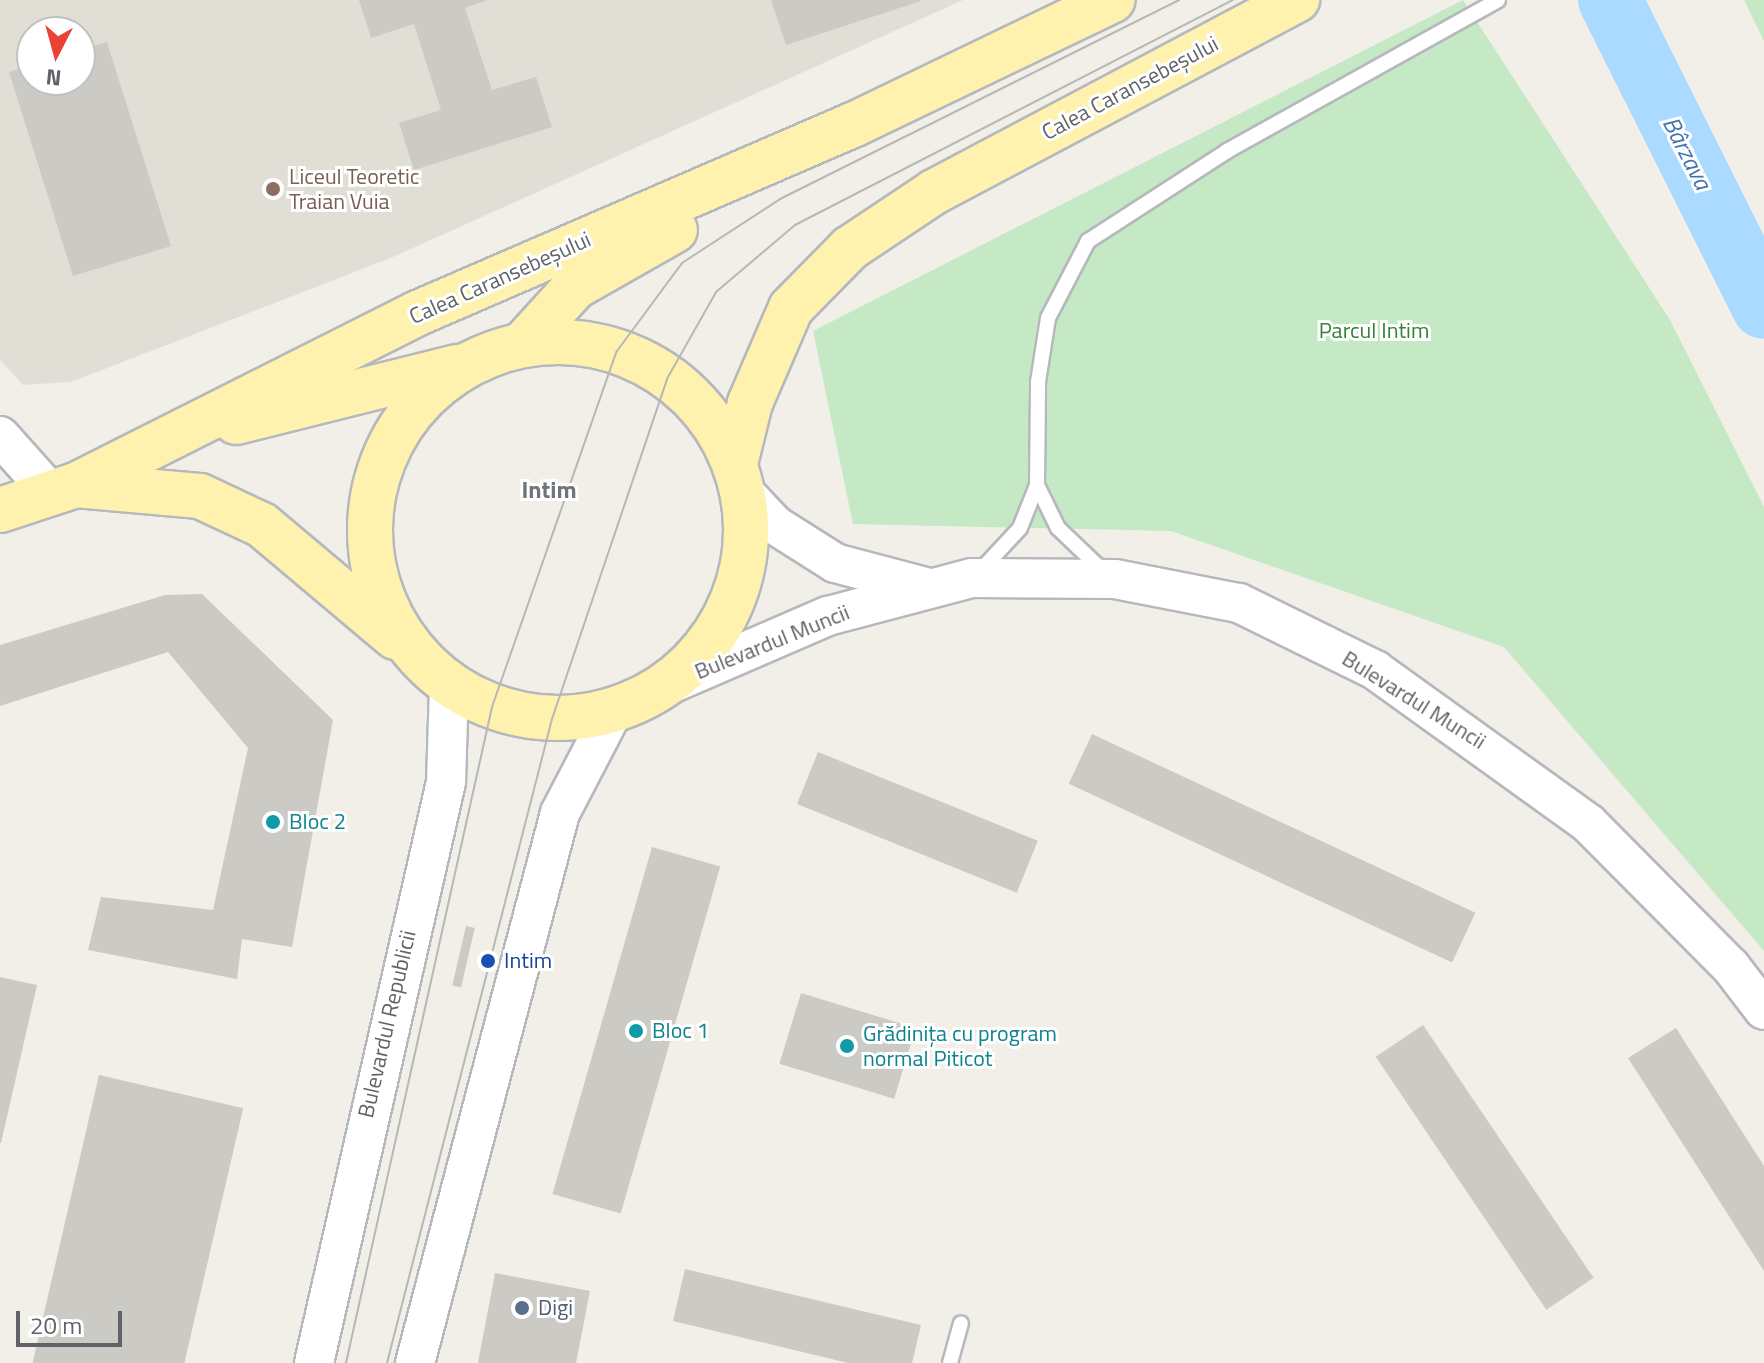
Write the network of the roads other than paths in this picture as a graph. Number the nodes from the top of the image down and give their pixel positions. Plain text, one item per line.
1 (1113, 0) edge
2 (1498, 0) edge
3 (1294, 1) edge
4 (853, 125) junction
5 (418, 313) junction
6 (496, 354) junction
7 (0, 436) edge
8 (152, 443) junction
9 (739, 478) junction
10 (1037, 485) junction
11 (64, 489) junction
12 (0, 510) edge
13 (972, 578) junction
14 (1115, 579) junction
15 (925, 587) junction
16 (412, 651) junction
17 (449, 685) junction
18 (666, 686) junction
19 (613, 711) junction
20 (1764, 1010) edge
21 (961, 1323) dead end
22 (314, 1363) edge
23 (415, 1363) edge
24 (950, 1363) edge

1 - 4 main road, Calea Caransebeșului
2 - 10 lane
3 - 9 main road, Calea Caransebeșului
4 - 5 main road, Calea Caransebeșului
4 - 6 main road, Calea Caransebeșului
5 - 6 main road
5 - 8 main road, Calea Caransebeșului
6 - 8 main road, Calea Caransebeșului
6 - 9 main road
6 - 16 main road
7 - 11 street
8 - 11 main road, Calea Caransebeșului
9 - 15 street, Bulevardul Muncii
9 - 18 main road
10 - 13 lane
10 - 14 lane
11 - 12 main road, Calea Caransebeșului
11 - 16 main road, Calea Caransebeșului
13 - 14 street, Bulevardul Muncii
13 - 15 street, Bulevardul Muncii
14 - 20 street, Bulevardul Muncii
15 - 18 street, Bulevardul Muncii
16 - 17 main road
17 - 19 main road
17 - 22 street, Bulevardul Republicii
18 - 19 main road
19 - 23 street
21 - 24 lane

